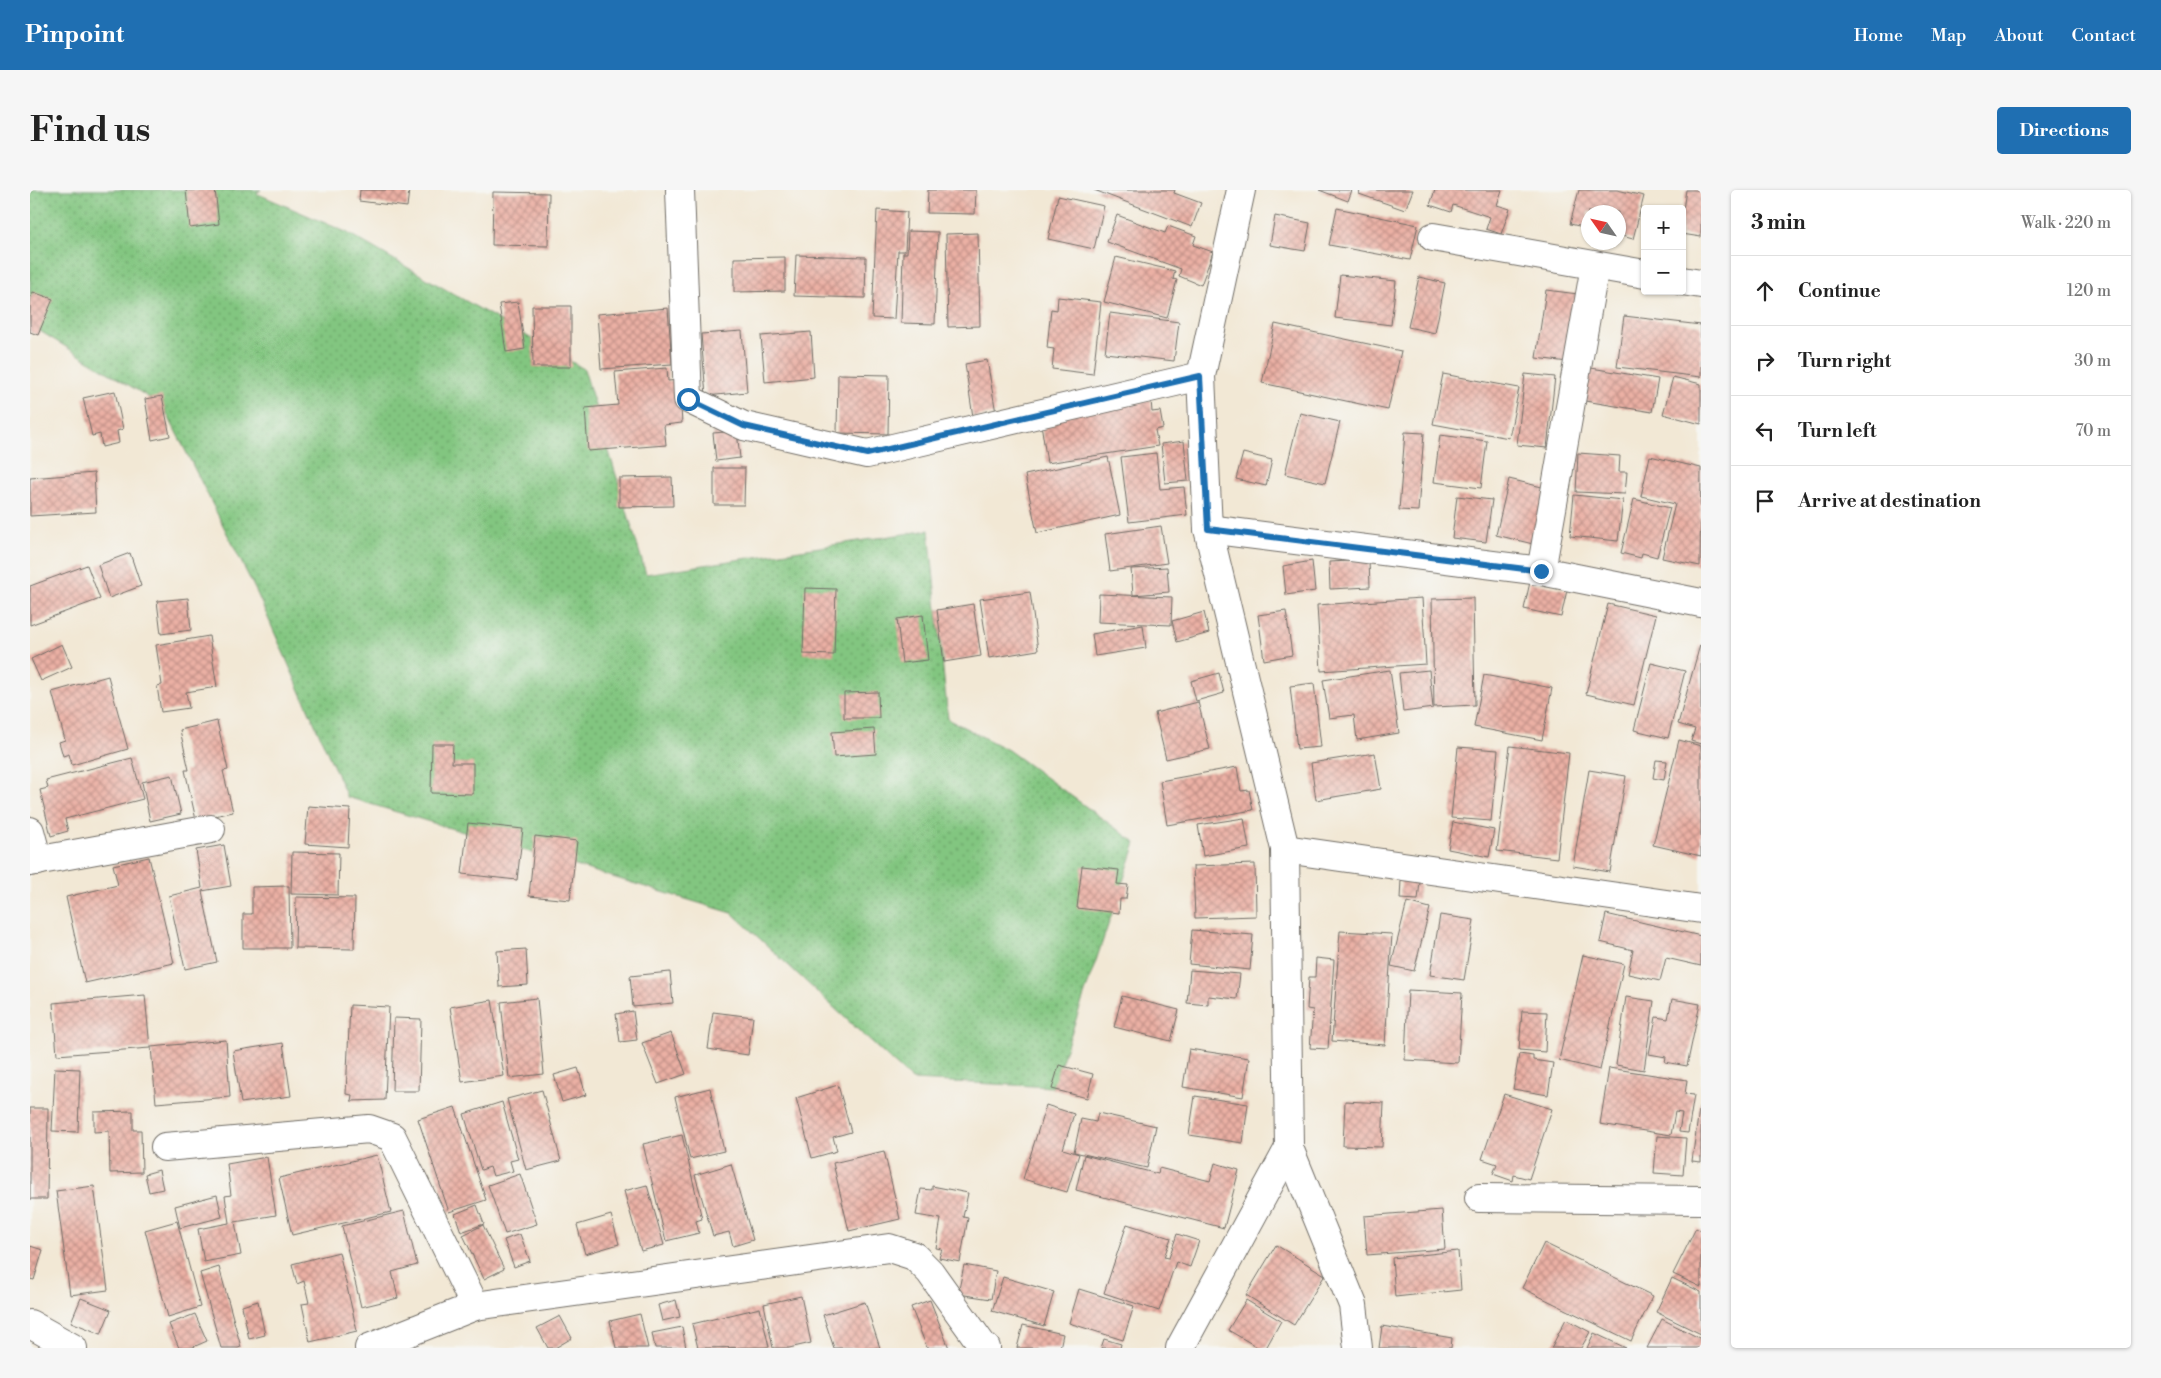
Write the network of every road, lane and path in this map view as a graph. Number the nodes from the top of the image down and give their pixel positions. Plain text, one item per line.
1 (680, 190) edge
2 (1241, 190) edge
3 (1433, 237) dead end
4 (1595, 266) junction
5 (1641, 273) edge
6 (1686, 282) edge
7 (1701, 284) edge
8 (1200, 376) junction
9 (1208, 529) junction
10 (1541, 571) junction
11 (1701, 602) edge
12 (211, 829) dead end
13 (30, 830) edge
14 (1285, 849) junction
15 (34, 861) edge
16 (1701, 909) edge
17 (165, 1147) dead end
18 (1289, 1148) junction
19 (1479, 1198) dead end
20 (1701, 1200) edge
21 (475, 1306) junction
22 (30, 1324) edge
23 (983, 1347) edge
24 (73, 1348) edge
25 (369, 1348) edge
26 (1180, 1348) edge
27 (1358, 1348) edge

1 - 8 street
2 - 8 street
3 - 4 street
4 - 5 street
4 - 10 street
6 - 7 street
8 - 9 street
9 - 10 street
9 - 14 street
10 - 11 street
12 - 15 street
13 - 15 street
14 - 16 street
14 - 18 street
17 - 21 street
18 - 26 street
18 - 27 street
19 - 20 street
21 - 23 street
21 - 25 street
22 - 24 street

